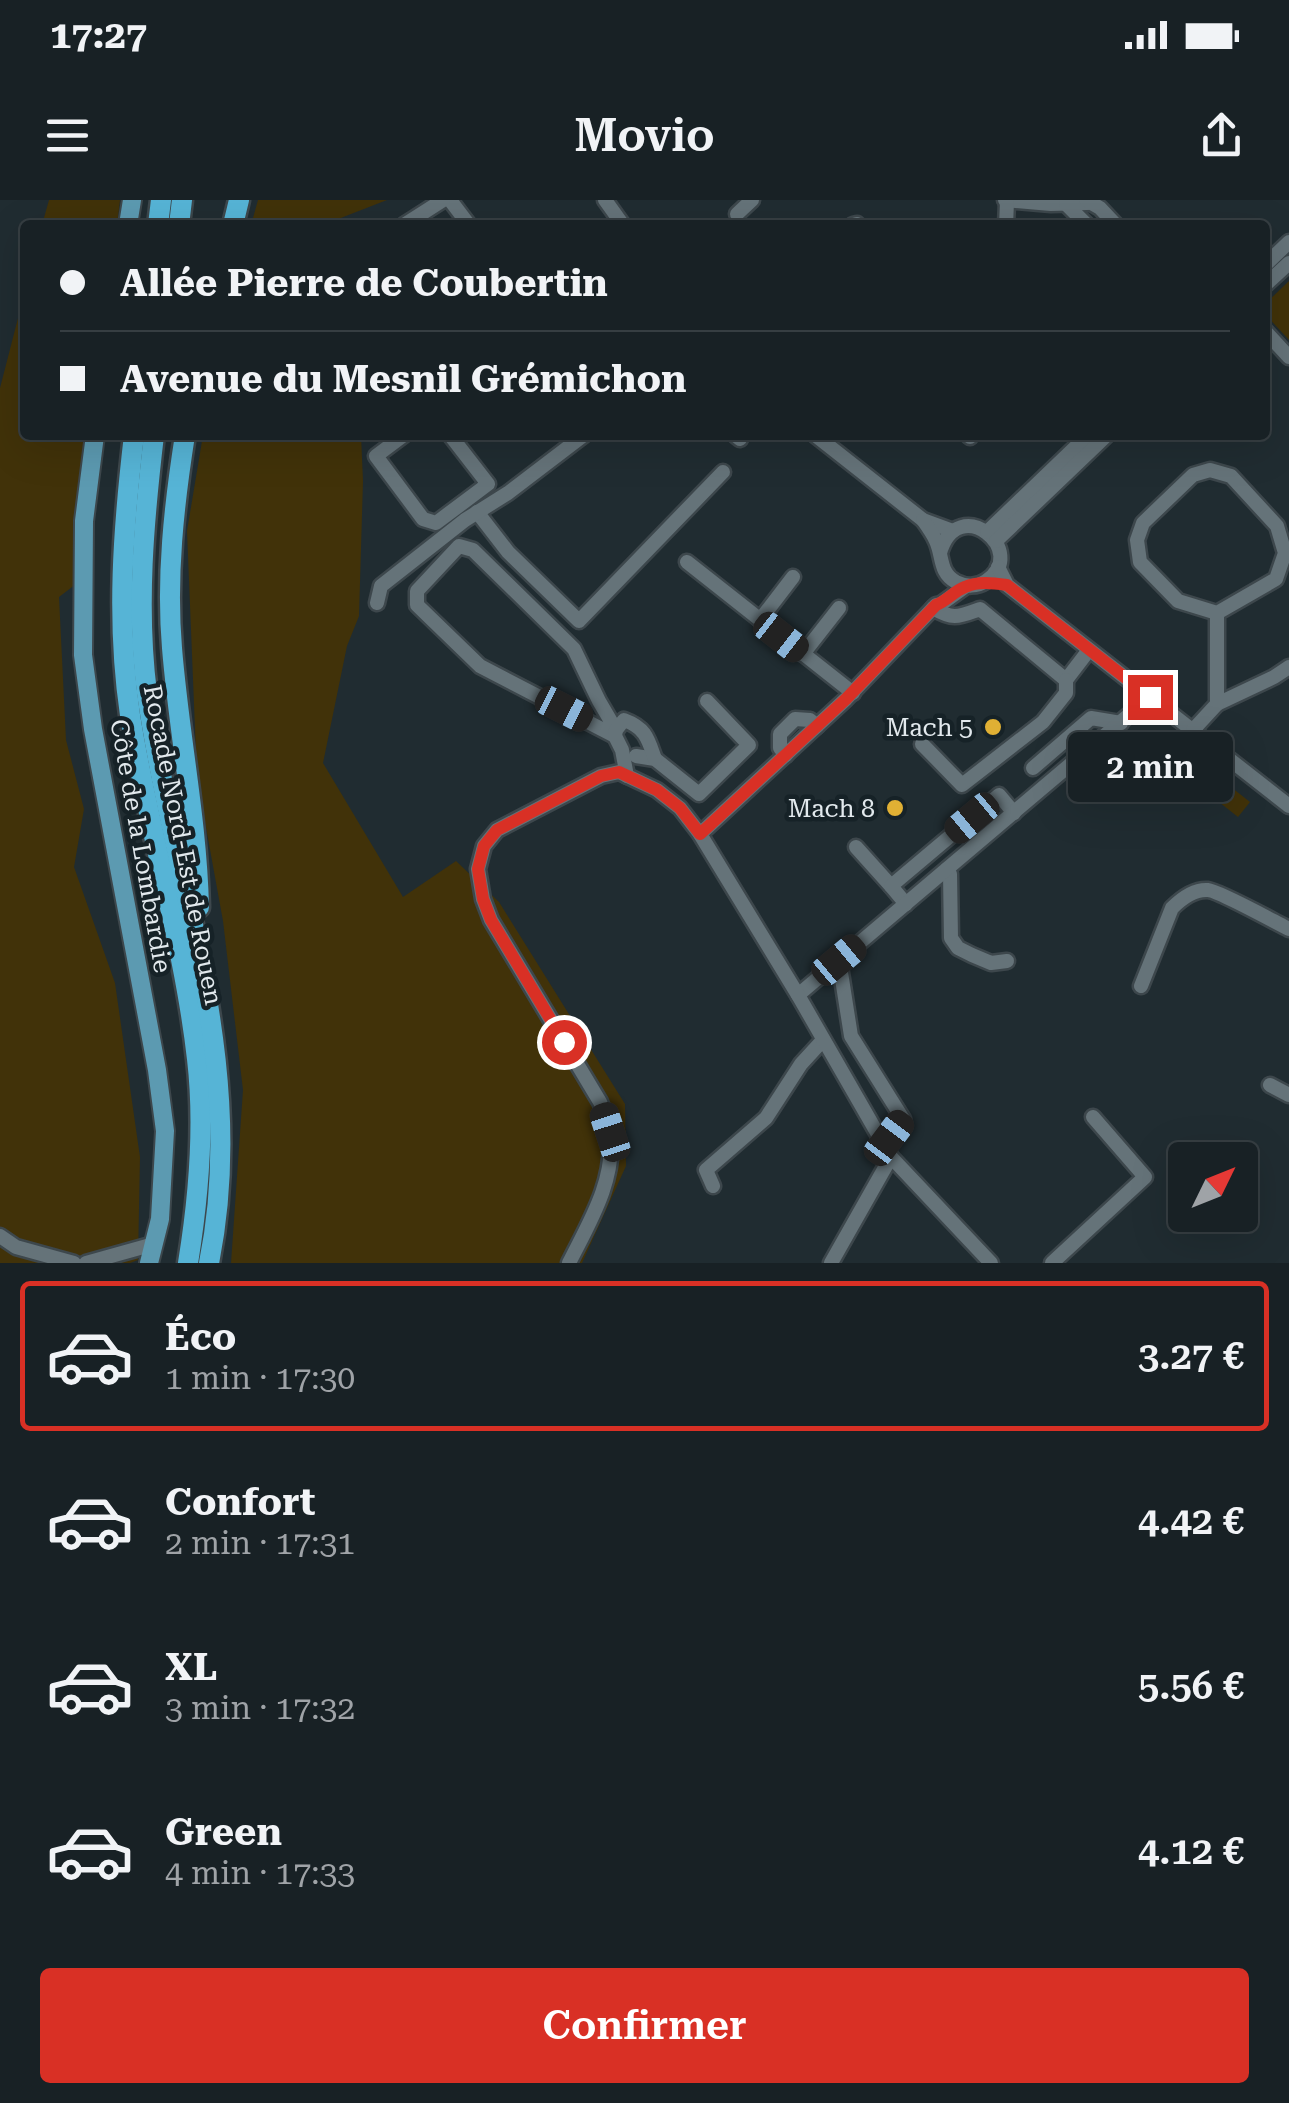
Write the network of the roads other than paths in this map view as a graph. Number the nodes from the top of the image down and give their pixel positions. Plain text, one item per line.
1 (446, 200) edge
2 (604, 200) edge
3 (752, 200) edge
4 (1006, 201) edge
5 (1087, 201) edge
6 (1066, 204) junction
7 (738, 214) dead end
8 (412, 220) edge
9 (465, 220) edge
10 (620, 220) edge
11 (1082, 220) edge
12 (1111, 220) edge
13 (1289, 242) edge
14 (1270, 260) edge
15 (1289, 263) edge
16 (1270, 281) edge
17 (1270, 336) edge
18 (1289, 356) edge
19 (94, 440) edge
20 (134, 440) edge
21 (154, 440) edge
22 (184, 440) edge
23 (397, 440) edge
24 (454, 440) edge
25 (577, 440) edge
26 (821, 440) edge
27 (1083, 440) edge
28 (1102, 440) edge
29 (723, 472) dead end
30 (477, 512) junction
31 (924, 520) junction
32 (953, 531) junction
33 (992, 536) junction
34 (940, 553) junction
35 (687, 562) dead end
36 (998, 567) junction
37 (793, 578) dead end
38 (950, 578) junction
39 (985, 582) junction
40 (1007, 585) junction
41 (966, 586) junction
42 (377, 603) dead end
43 (934, 606) junction
44 (839, 608) dead end
45 (1217, 613) junction
46 (760, 620) junction
47 (1089, 650) junction
48 (803, 654) junction
49 (1289, 667) edge
50 (1066, 680) junction
51 (852, 693) junction
52 (1150, 697) junction
53 (707, 701) dead end
54 (1217, 704) junction
55 (1121, 723) junction
56 (1192, 730) junction
57 (615, 733) junction
58 (648, 740) junction
59 (922, 744) dead end
60 (629, 753) junction
61 (653, 764) junction
62 (1033, 768) dead end
63 (627, 776) junction
64 (650, 787) junction
65 (1289, 806) edge
66 (1014, 813) junction
67 (700, 834) junction
68 (856, 847) dead end
69 (947, 869) junction
70 (891, 886) junction
71 (906, 904) junction
72 (1289, 929) edge
73 (200, 954) junction
74 (839, 960) junction
75 (1008, 960) dead end
76 (1142, 986) dead end
77 (798, 995) junction
78 (823, 1040) junction
79 (1270, 1086) dead end
80 (1289, 1095) edge
81 (1093, 1117) dead end
82 (882, 1143) junction
83 (891, 1157) junction
84 (713, 1186) dead end
85 (0, 1236) edge
86 (16, 1247) junction
87 (151, 1254) edge
88 (0, 1255) edge
89 (74, 1263) edge
90 (86, 1263) edge
91 (188, 1263) edge
92 (210, 1263) edge
93 (570, 1263) edge
94 (831, 1263) edge
95 (991, 1263) edge
96 (1052, 1263) edge

1 - 8 street
1 - 9 street
2 - 10 street
3 - 7 street
4 - 6 street
5 - 6 street
5 - 12 street
6 - 11 street
13 - 14 street
15 - 16 street
17 - 18 street
19 - 87 main road, Côte de la Lombardie
20 - 91 highway, Rocade Nord-Est de Rouen
21 - 73 highway, Rocade Nord-Est de Rouen
22 - 73 highway
23 - 24 street
25 - 30 street
26 - 31 street
27 - 33 street
28 - 33 street
29 - 30 street
30 - 42 street
31 - 32 street
31 - 34 street
32 - 33 street
32 - 34 street
33 - 36 street
34 - 38 street
35 - 46 street
36 - 39 street
36 - 40 street
37 - 46 street
38 - 41 street
38 - 43 street
39 - 40 street
39 - 41 street
40 - 47 street
41 - 43 street
43 - 50 street
43 - 51 street
44 - 48 street
45 - 45 street
45 - 54 street
46 - 48 street
47 - 50 street
47 - 52 street
48 - 51 street
49 - 54 street
50 - 59 street
51 - 67 street
52 - 55 street
52 - 56 street
53 - 61 street
54 - 56 street
55 - 62 street
55 - 66 street
56 - 65 street
57 - 57 street
57 - 58 street
57 - 60 street
58 - 60 street
58 - 61 street
60 - 61 street
60 - 63 street
61 - 64 street
63 - 64 street
63 - 93 street
64 - 67 street
66 - 69 street
66 - 70 street
67 - 77 street
68 - 70 street
69 - 71 street
69 - 75 street
70 - 71 street
71 - 74 street
72 - 76 street
73 - 92 highway, Rocade Nord-Est de Rouen
74 - 77 street
74 - 82 street
77 - 78 street
78 - 82 street
78 - 84 street
79 - 80 street
81 - 96 street
82 - 83 street
83 - 94 street
83 - 95 street
85 - 86 street
86 - 88 street
86 - 89 street
87 - 90 street

